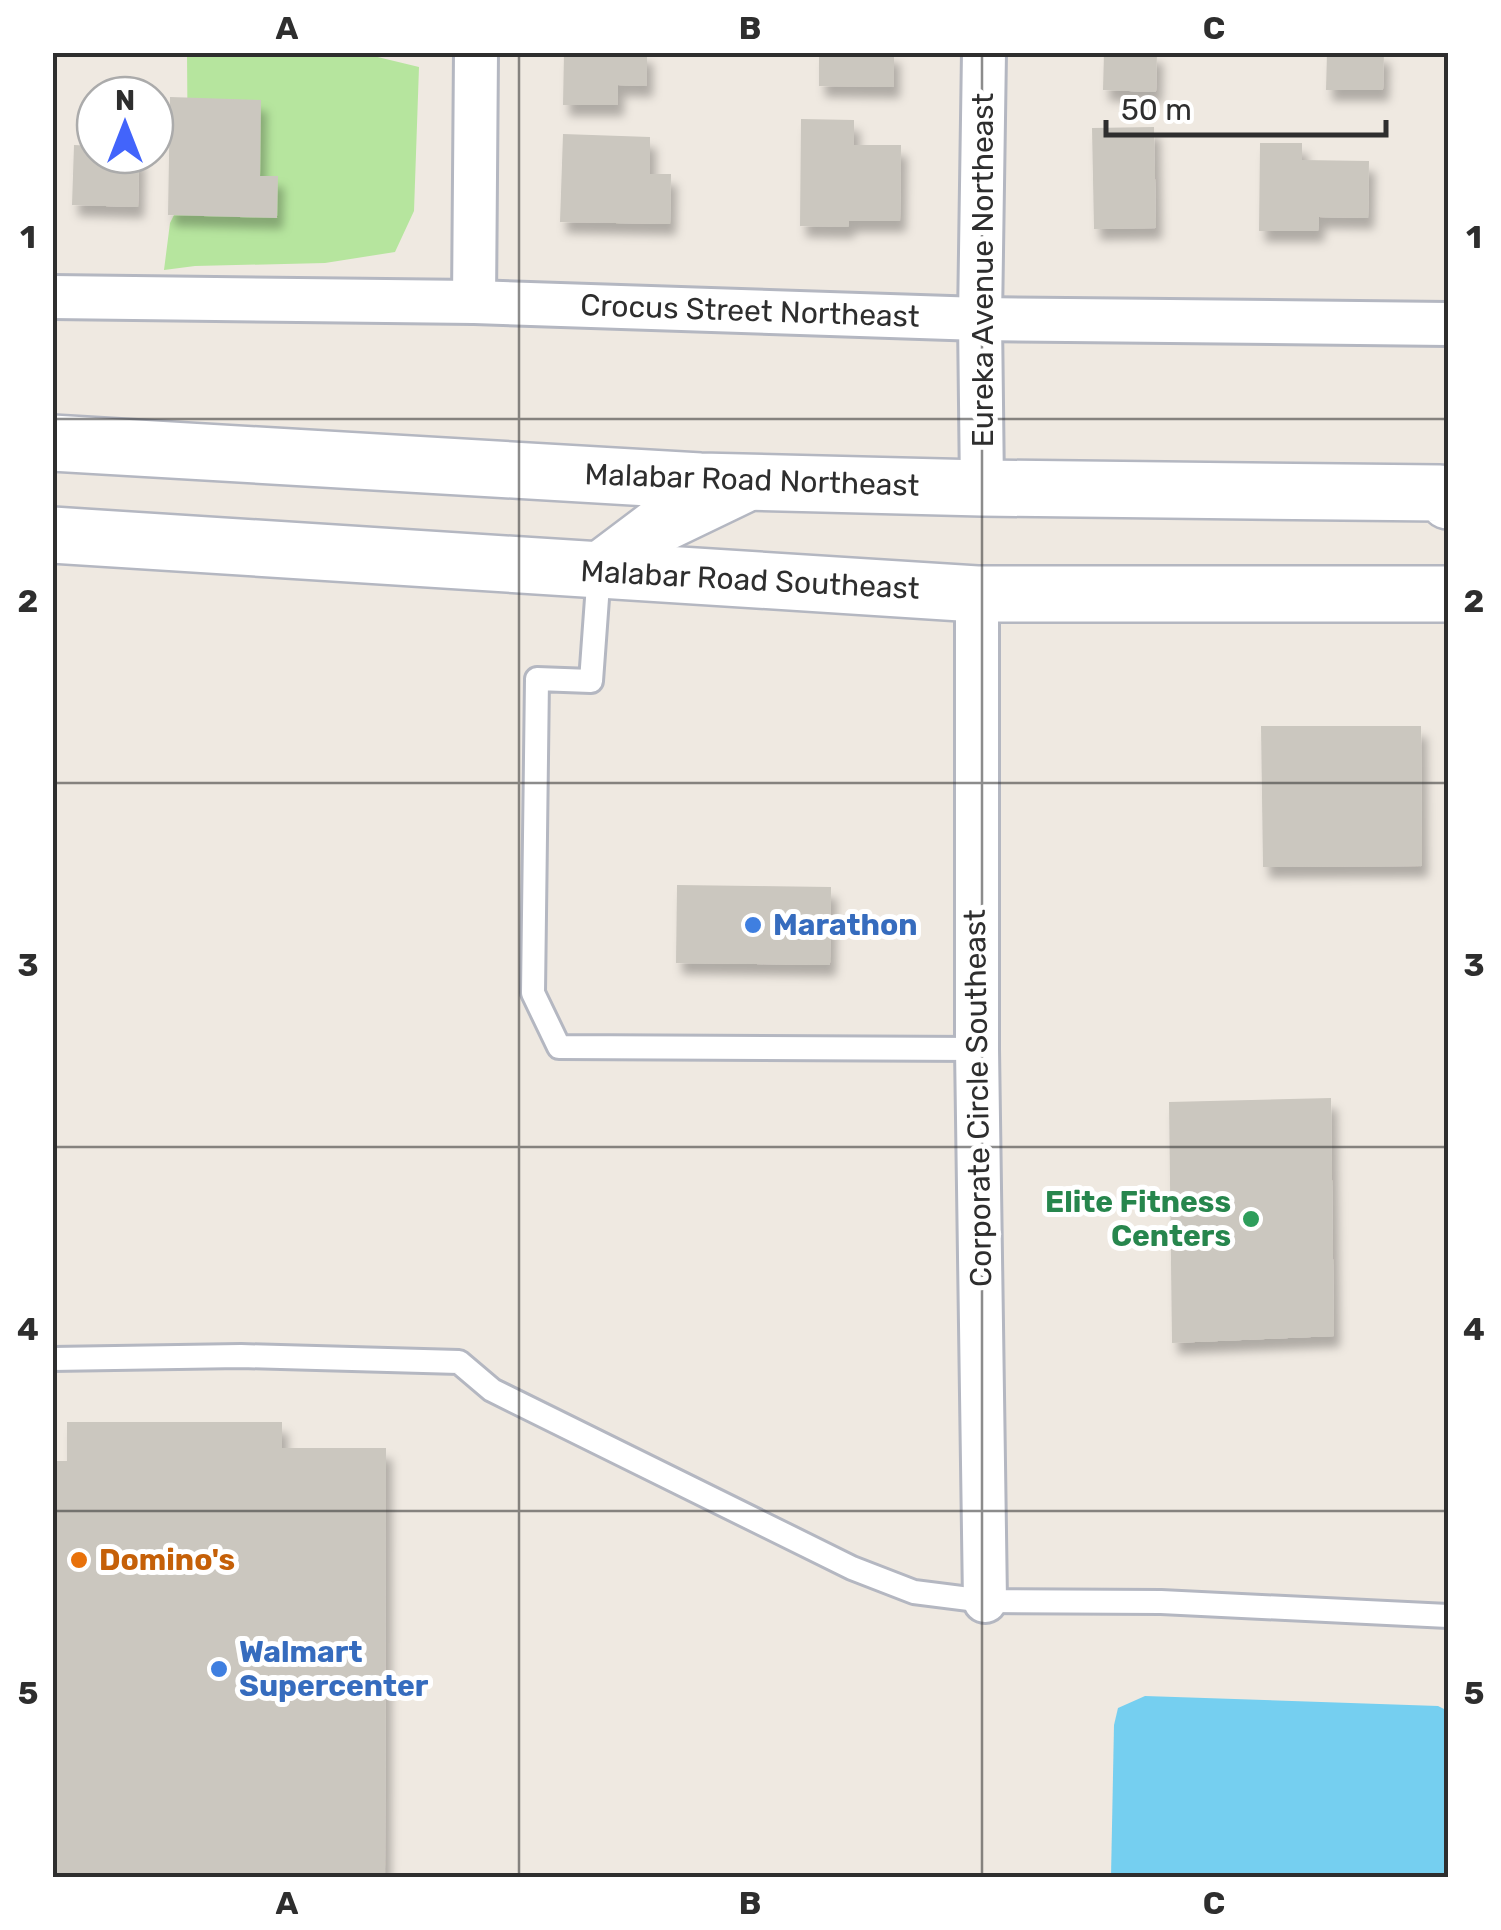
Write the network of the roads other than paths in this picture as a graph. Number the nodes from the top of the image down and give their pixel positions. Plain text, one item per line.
1 (476, 52) edge
2 (984, 52) edge
3 (52, 297) edge
4 (474, 302) junction
5 (980, 319) junction
6 (1448, 324) edge
7 (52, 443) edge
8 (748, 482) junction
9 (982, 488) junction
10 (1448, 502) edge
11 (52, 535) edge
12 (599, 571) junction
13 (977, 594) junction
14 (1448, 594) edge
15 (977, 1049) junction
16 (52, 1359) edge
17 (985, 1601) junction
18 (1448, 1616) edge

1 - 4 street
2 - 5 street, Eureka Avenue Northeast
3 - 4 street, Crocus Street Northeast
4 - 5 street, Crocus Street Northeast
5 - 6 street, Crocus Street Northeast
5 - 9 street, Eureka Avenue Northeast
7 - 8 main road, Malabar Road Northeast
8 - 9 main road, Malabar Road Northeast
8 - 12 main road
9 - 10 main road, Malabar Road Northeast
11 - 12 main road, Malabar Road Southeast
12 - 13 main road, Malabar Road Southeast
12 - 15 lane
13 - 14 main road, Malabar Road Southeast
13 - 15 street, Corporate Circle Southeast
15 - 17 street, Corporate Circle Southeast
16 - 17 lane
17 - 18 lane

